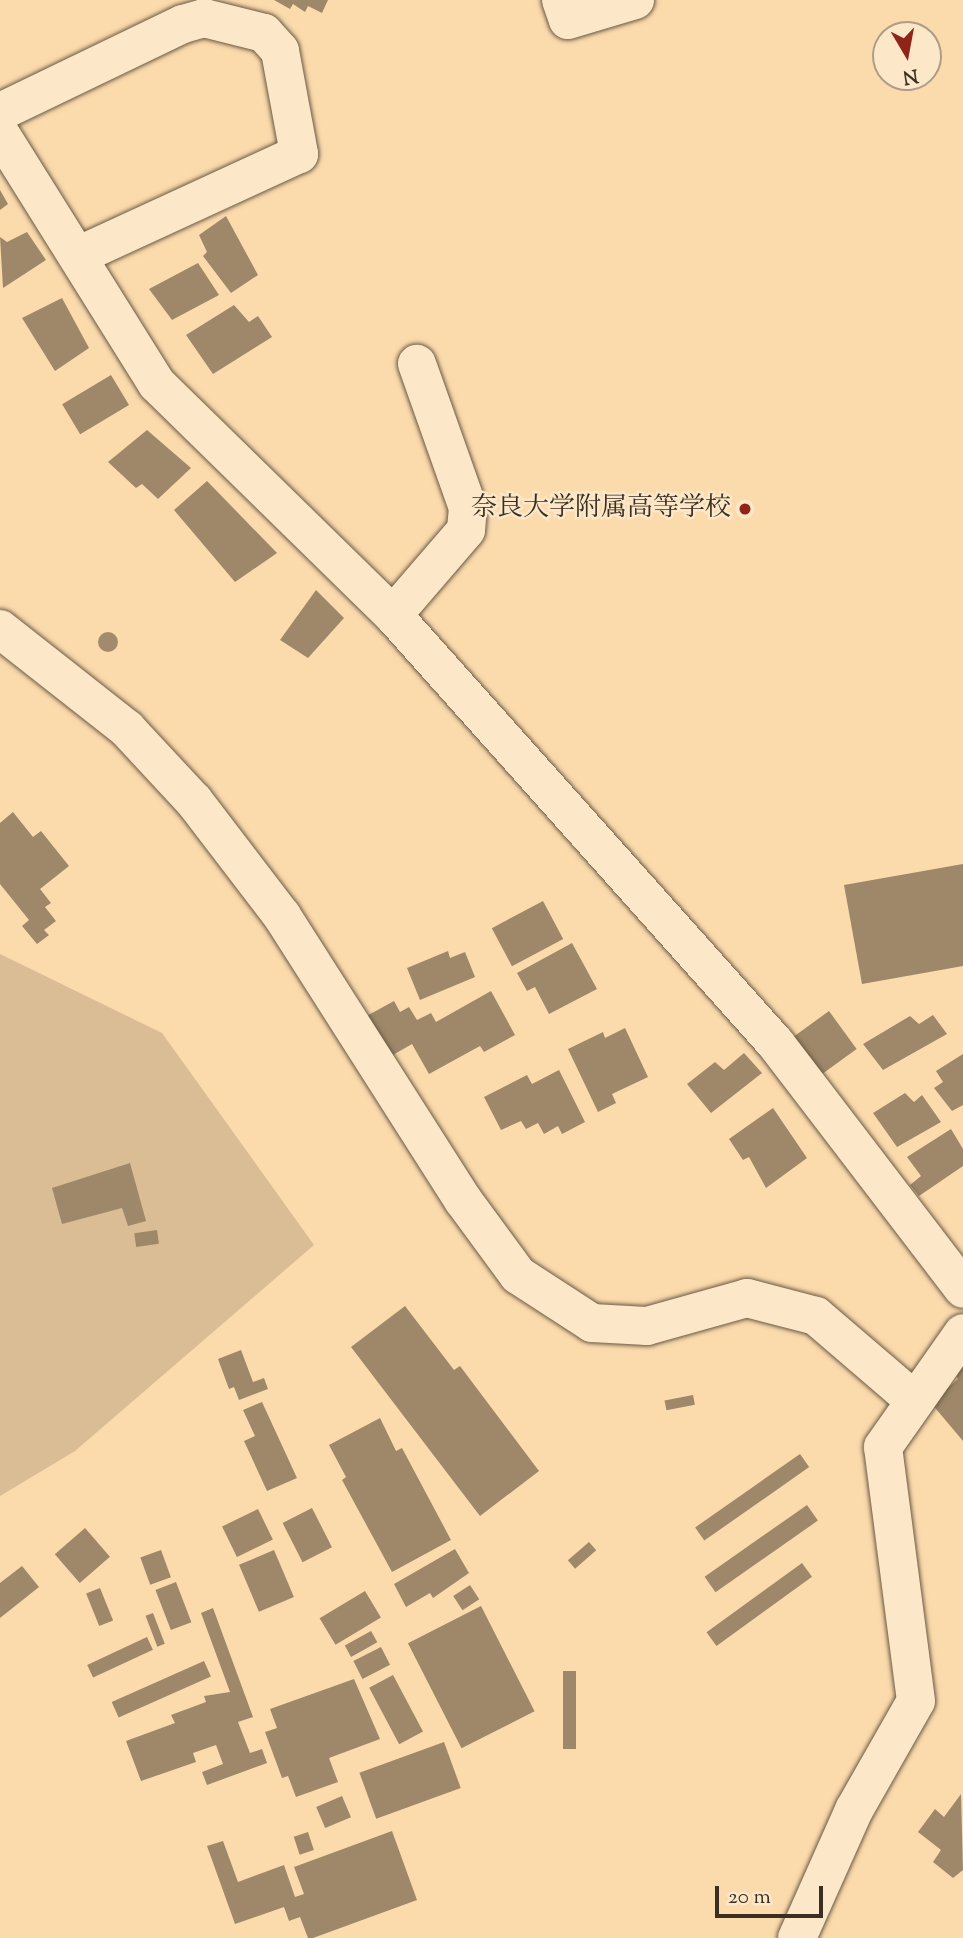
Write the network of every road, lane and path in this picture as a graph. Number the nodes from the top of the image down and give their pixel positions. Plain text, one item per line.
1 (561, 0) edge
2 (635, 0) edge
3 (0, 112) edge
4 (0, 133) edge
5 (76, 256) junction
6 (417, 364) dead end
7 (393, 615) junction
8 (0, 629) edge
9 (963, 1289) edge
10 (963, 1333) edge
11 (915, 1401) junction
12 (797, 1938) edge

1 - 2 street
3 - 5 street
4 - 5 street
5 - 7 street
6 - 7 street
7 - 9 street
8 - 11 street
10 - 11 street
11 - 12 street

